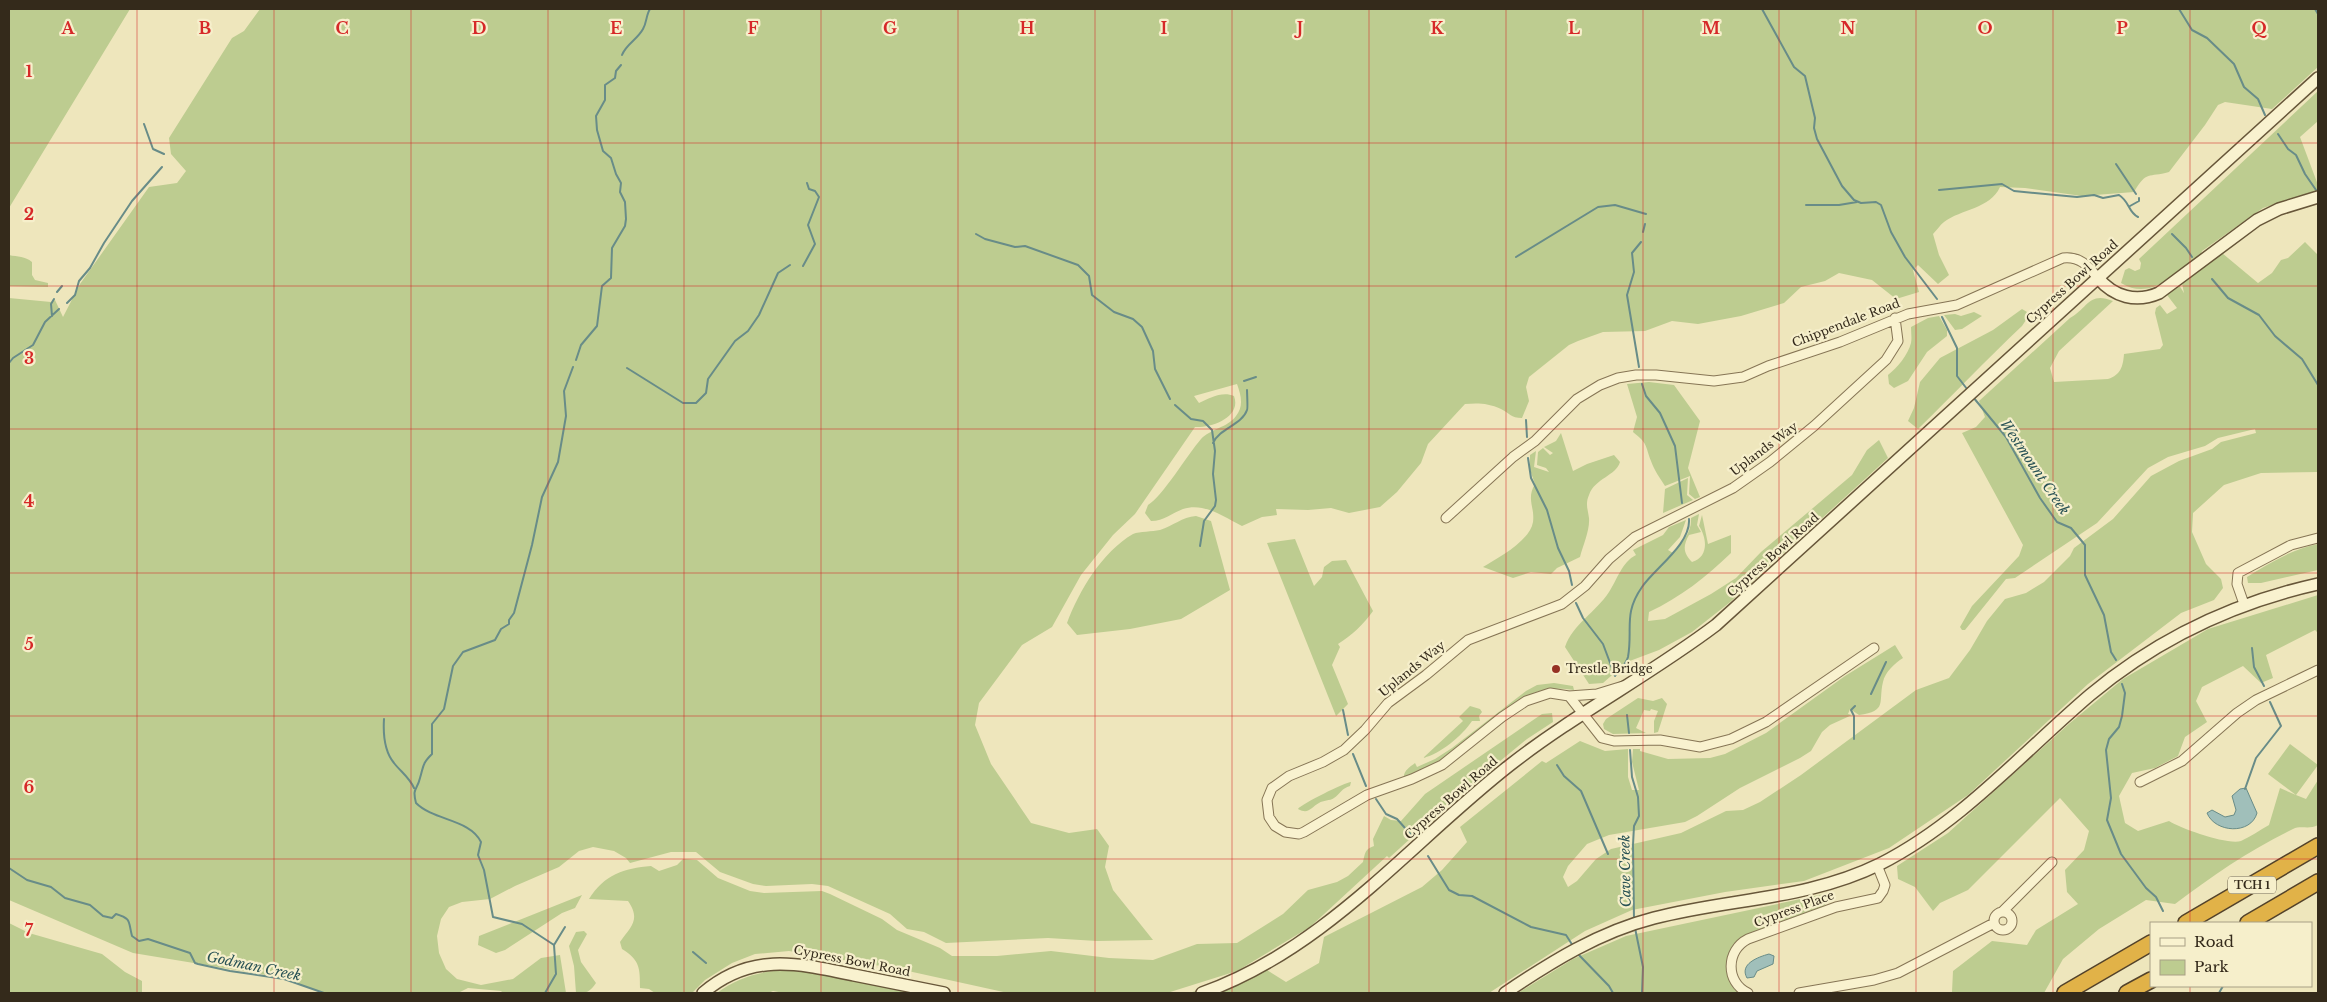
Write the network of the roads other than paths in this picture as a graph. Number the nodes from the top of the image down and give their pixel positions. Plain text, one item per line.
1 (2318, 78) edge
2 (2318, 197) edge
3 (2098, 278) junction
4 (1895, 318) junction
5 (1446, 518) dead end
6 (2318, 538) edge
7 (2318, 584) edge
8 (2244, 604) junction
9 (1874, 648) dead end
10 (2318, 670) edge
11 (1631, 684) junction
12 (1569, 696) junction
13 (1583, 715) junction
14 (2140, 782) dead end
15 (2318, 846) edge
16 (2052, 862) dead end
17 (1877, 865) junction
18 (2318, 882) edge
19 (2004, 911) junction
20 (2188, 922) edge
21 (2250, 922) edge
22 (1994, 923) junction
23 (2150, 944) edge
24 (2150, 981) edge
25 (703, 993) edge
26 (944, 993) edge
27 (1202, 993) edge
28 (1505, 993) edge
29 (1748, 993) edge
30 (1799, 993) edge
31 (2064, 993) edge
32 (2127, 993) edge

1 - 3 street, Cypress Bowl Road
2 - 3 street, Chippendale Road
3 - 4 street, Chippendale Road
3 - 11 street, Cypress Bowl Road
4 - 5 street, Chippendale Road
4 - 12 street, Uplands Way
6 - 8 street
7 - 8 street
8 - 17 street
9 - 13 street
10 - 14 street
11 - 12 street
11 - 13 street, Cypress Bowl Road
12 - 13 street
13 - 27 street, Cypress Bowl Road
15 - 20 highway, TCH 1
16 - 19 street
17 - 28 street
17 - 29 street, Cypress Place
18 - 21 highway, TCH 1
19 - 22 street
19 - 22 street
22 - 30 street
23 - 31 highway
24 - 32 highway
25 - 26 street, Cypress Bowl Road

